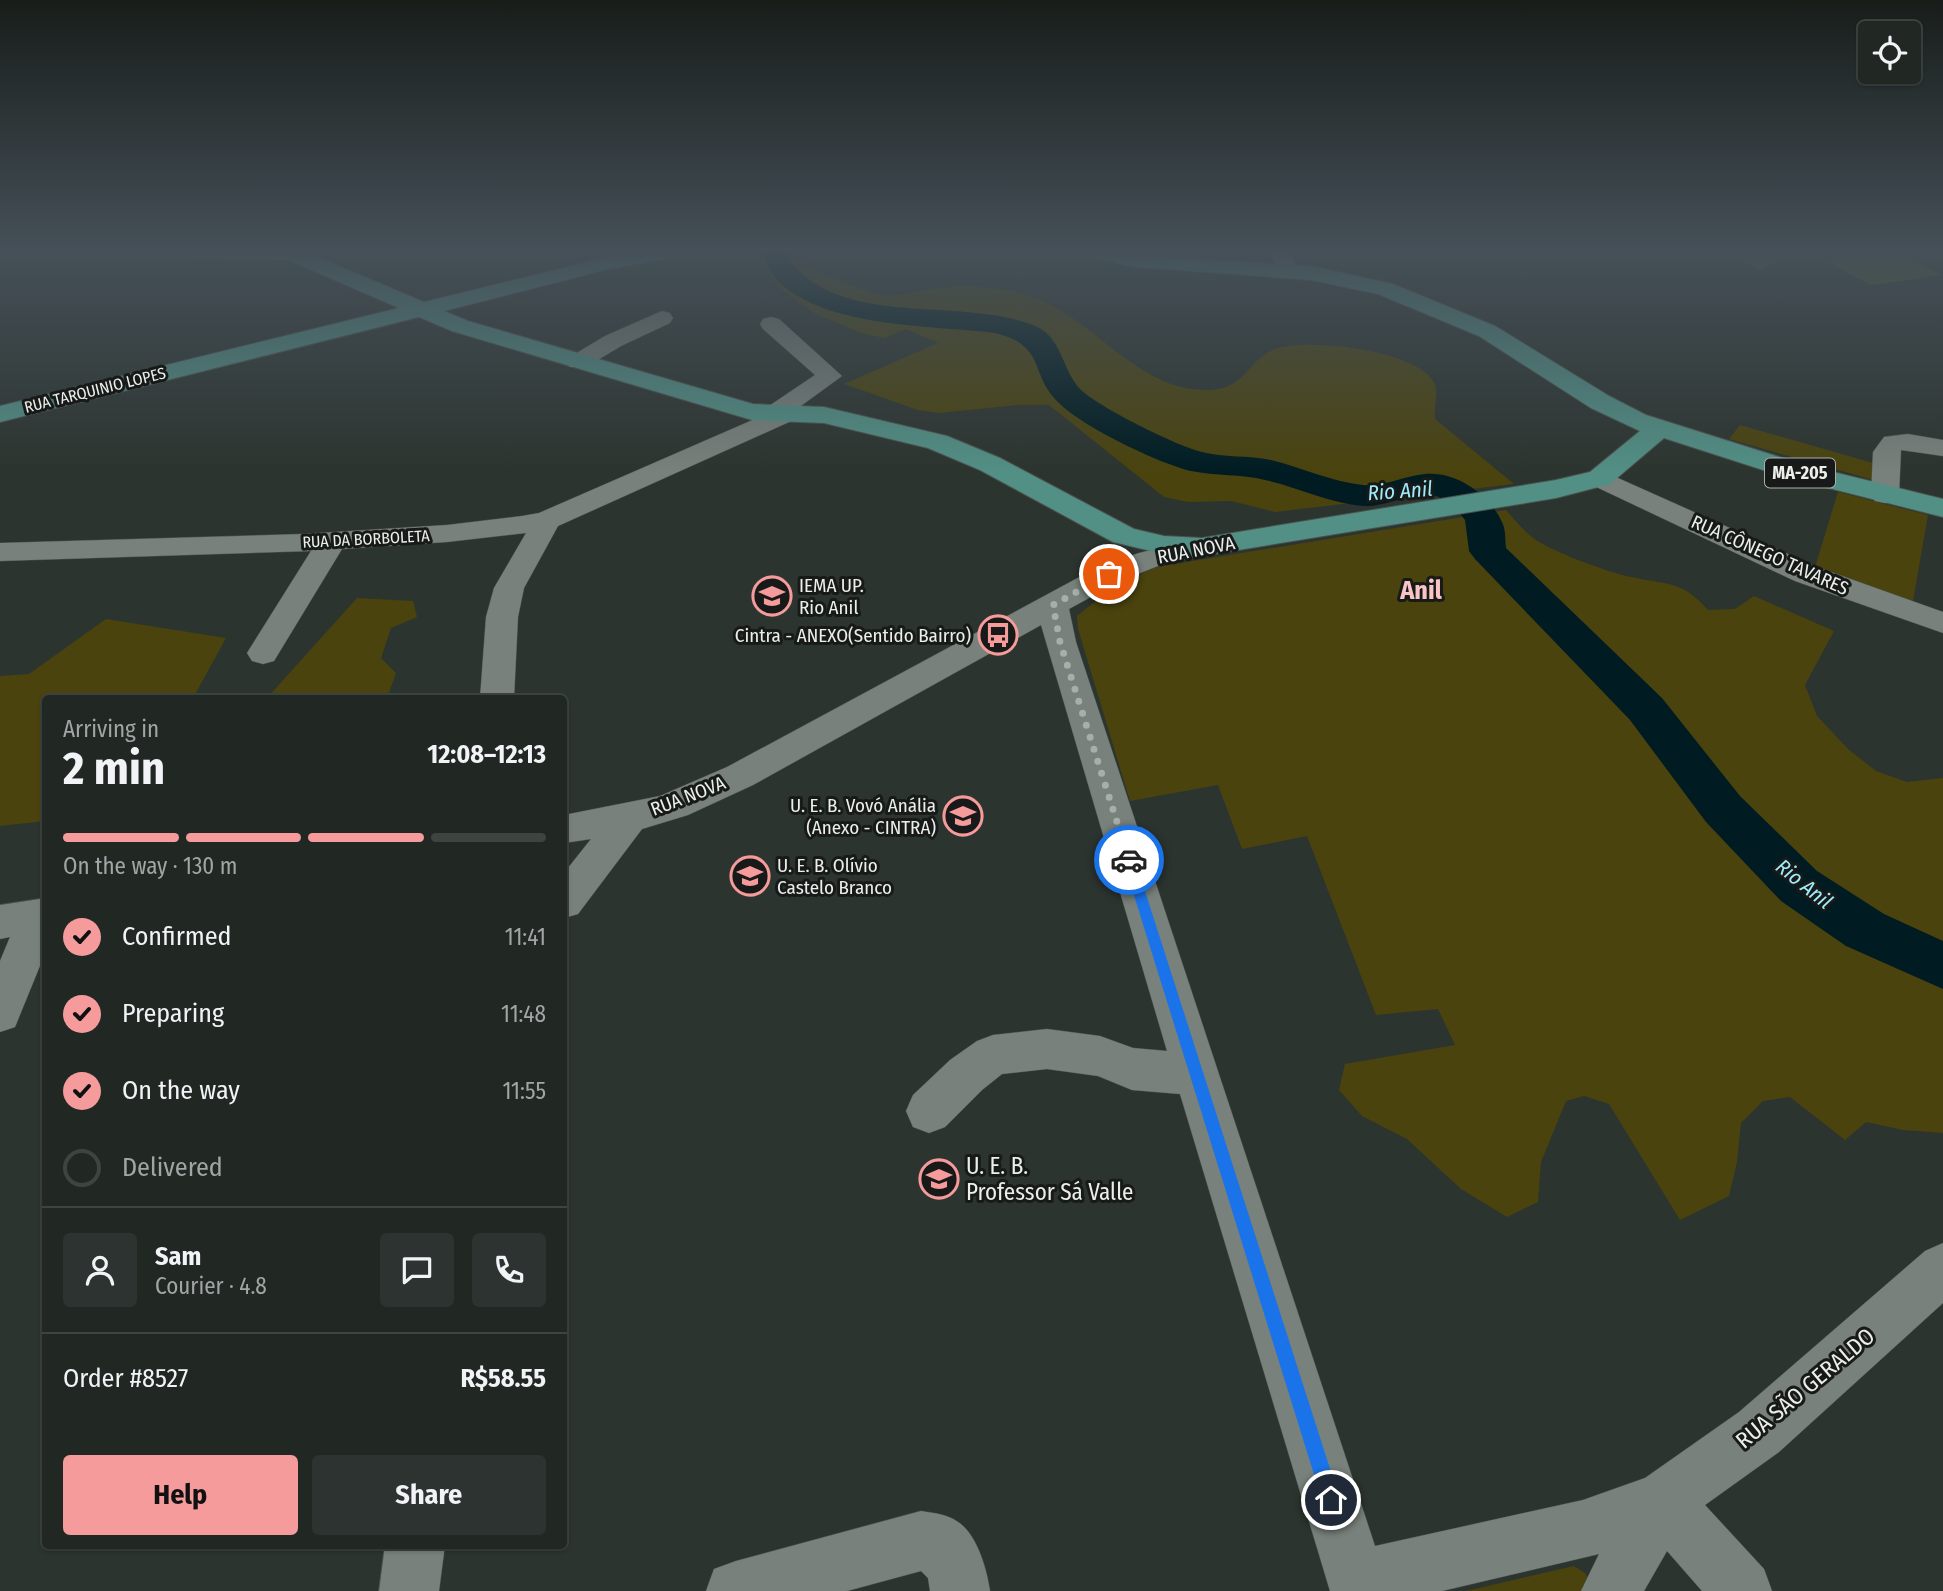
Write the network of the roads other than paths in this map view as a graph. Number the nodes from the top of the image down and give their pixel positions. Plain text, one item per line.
1 (365, 324) edge
2 (456, 324) edge
3 (649, 324) edge
4 (771, 324) dead end
5 (1472, 324) edge
6 (578, 362) junction
7 (707, 400) junction
8 (782, 413) junction
9 (0, 414) edge
10 (1659, 429) junction
11 (715, 444) junction
12 (1943, 448) edge
13 (1600, 478) junction
14 (1885, 495) junction
15 (1943, 508) edge
16 (1086, 518) junction
17 (547, 520) junction
18 (332, 541) junction
19 (1202, 547) junction
20 (0, 552) edge
21 (1109, 574) junction
22 (1053, 605) junction
23 (1943, 623) edge
24 (262, 653) dead end
25 (497, 695) edge
26 (629, 818) junction
27 (567, 828) edge
28 (567, 898) edge
29 (28, 918) edge
30 (0, 1013) edge
31 (1196, 1074) junction
32 (929, 1111) dead end
33 (1943, 1269) edge
34 (1662, 1501) junction
35 (414, 1549) edge
36 (1358, 1585) edge
37 (409, 1591) edge
38 (736, 1591) edge
39 (960, 1591) edge
40 (1611, 1591) edge
41 (1742, 1591) edge

1 - 9 main road, RUA TARQUINIO LOPES
2 - 6 main road
3 - 6 street
4 - 8 street, RUA DA BORBOLETA
5 - 10 main road, MA-205
6 - 7 main road
7 - 8 main road
7 - 11 street
8 - 11 street, RUA DA BORBOLETA
8 - 16 main road
10 - 13 main road, RUA NOVA
10 - 14 main road, MA-205
11 - 17 street, RUA DA BORBOLETA
12 - 14 street
13 - 19 main road, RUA NOVA
13 - 23 street, RUA CÔNEGO TAVARES
14 - 15 main road, MA-205
16 - 19 main road
16 - 21 street
17 - 18 street, RUA DA BORBOLETA
17 - 25 street
18 - 20 street, RUA DA BORBOLETA
18 - 24 street
19 - 21 street, RUA NOVA
21 - 22 street, RUA NOVA
22 - 26 street, RUA NOVA
22 - 31 street
26 - 27 street, RUA NOVA
26 - 28 street
29 - 30 street
31 - 32 street
31 - 36 street
33 - 34 street, RUA SÃO GERALDO
34 - 36 street, RUA SÃO GERALDO
34 - 40 street, RUA SÃO GERALDO
34 - 41 street
35 - 37 street
38 - 39 street

